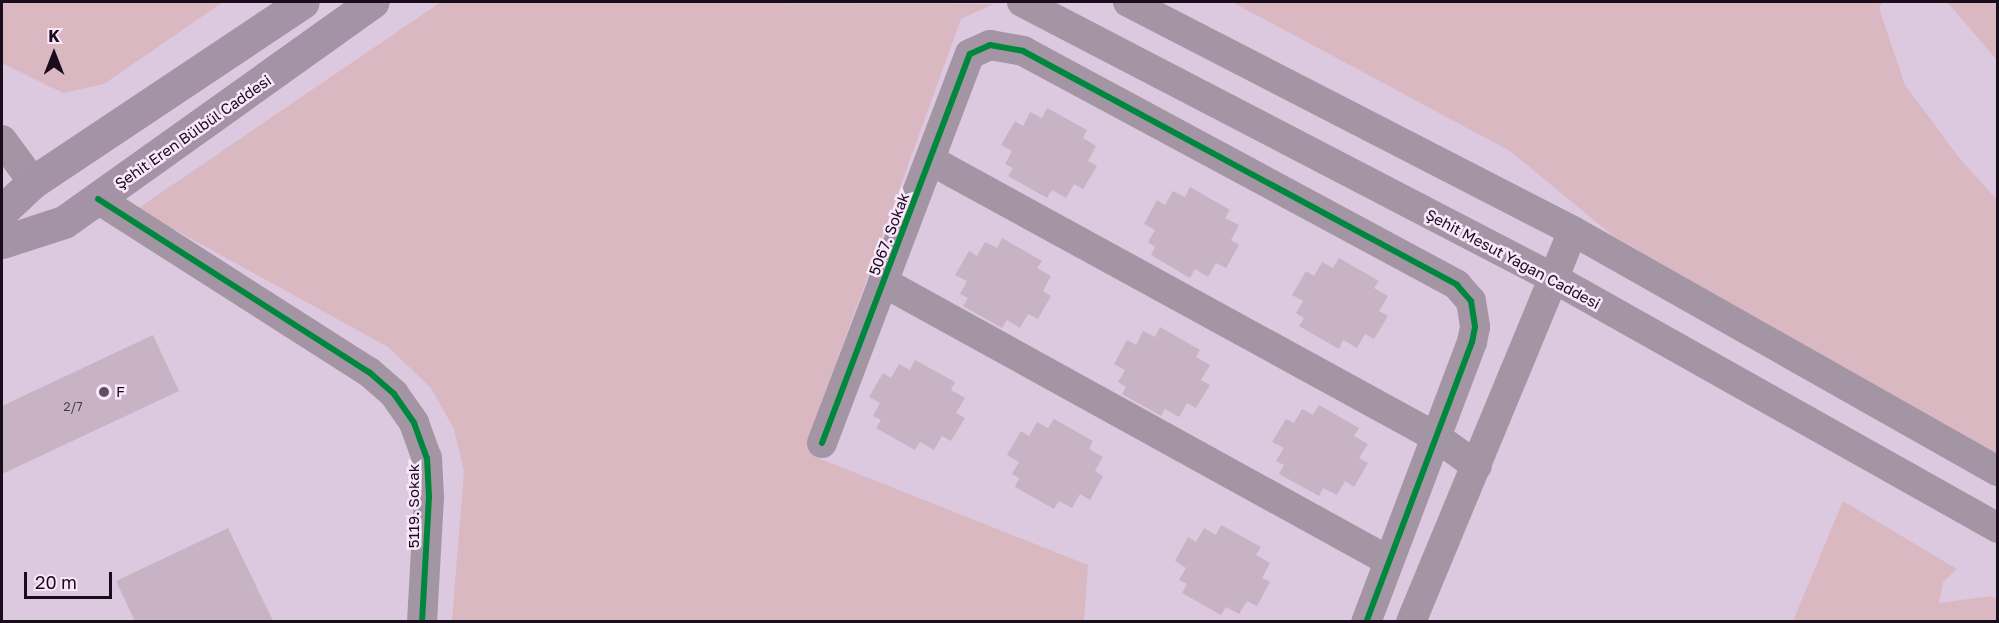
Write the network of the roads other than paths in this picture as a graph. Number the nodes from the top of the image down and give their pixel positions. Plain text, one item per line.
1 (303, 2) edge
2 (372, 2) edge
3 (1022, 2) edge
4 (1128, 2) edge
5 (2, 140) edge
6 (930, 160) junction
7 (33, 182) junction
8 (98, 200) junction
9 (2, 211) edge
10 (64, 222) junction
11 (1574, 231) junction
12 (2, 242) edge
13 (1555, 279) junction
14 (883, 282) junction
15 (1436, 437) junction
16 (822, 442) dead end
17 (1477, 466) junction
18 (1998, 471) edge
19 (1998, 528) edge
20 (1387, 560) junction
21 (422, 621) edge
22 (1366, 621) edge
23 (1411, 621) edge

1 - 7 street
2 - 8 street, Şehit Eren Bülbül Caddesi
3 - 13 street, Şehit Mesut Yağan Caddesi
4 - 11 street
5 - 7 street
6 - 14 street, 5067. Sokak
6 - 15 street
6 - 15 street, 5067. Sokak
7 - 9 street
7 - 10 street
8 - 10 street, Şehit Eren Bülbül Caddesi
8 - 21 street, 5119. Sokak
10 - 12 street, Şehit Eren Bülbül Caddesi
11 - 13 street
11 - 18 street
13 - 17 street
13 - 19 street, Şehit Mesut Yağan Caddesi
14 - 16 street, 5067. Sokak
14 - 20 street
15 - 17 street
15 - 20 street
17 - 23 street
20 - 22 street

